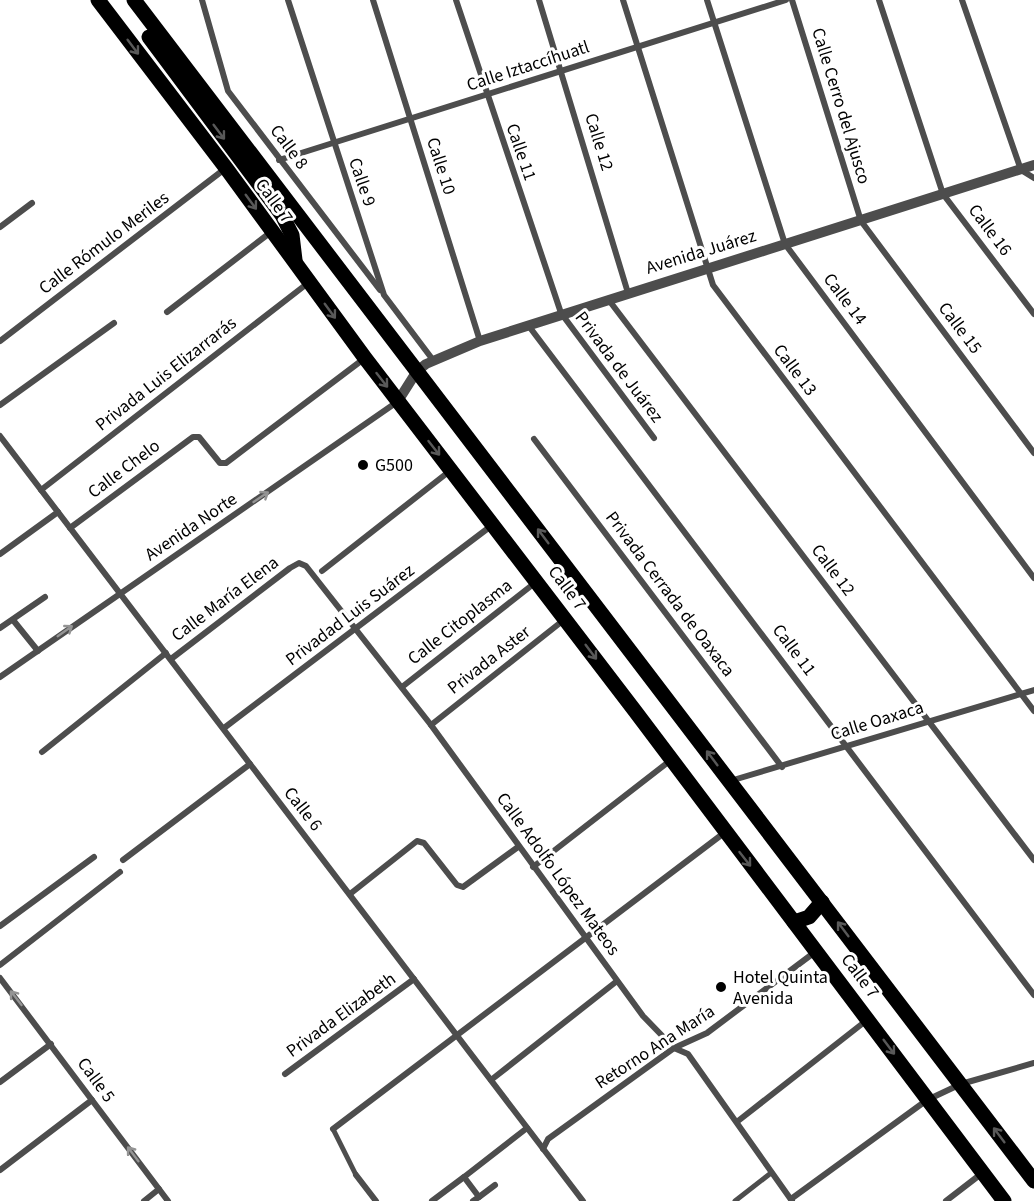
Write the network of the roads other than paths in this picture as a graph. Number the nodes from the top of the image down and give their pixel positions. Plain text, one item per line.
1 (98, 0) edge
2 (123, 0) edge
3 (134, 0) edge
4 (202, 0) edge
5 (288, 0) edge
6 (373, 0) edge
7 (456, 0) edge
8 (539, 0) edge
9 (623, 0) edge
10 (707, 0) edge
11 (786, 0) edge
12 (792, 0) edge
13 (879, 0) edge
14 (962, 0) edge
15 (714, 23) junction
16 (638, 47) junction
17 (562, 71) junction
18 (486, 95) junction
19 (411, 121) junction
20 (333, 144) junction
21 (279, 160) junction
22 (1034, 165) edge
23 (226, 168) junction
24 (1021, 170) junction
25 (1034, 178) edge
26 (943, 194) junction
27 (32, 203) dead end
28 (861, 221) junction
29 (0, 227) edge
30 (272, 231) junction
31 (785, 244) junction
32 (296, 263) junction
33 (707, 267) junction
34 (309, 282) junction
35 (628, 293) junction
36 (384, 296) junction
37 (608, 299) junction
38 (168, 312) dead end
39 (561, 314) junction
40 (1034, 314) edge
41 (114, 323) dead end
42 (528, 325) junction
43 (0, 341) edge
44 (480, 341) junction
45 (365, 358) junction
46 (433, 360) junction
47 (417, 371) junction
48 (398, 401) junction
49 (0, 405) edge
50 (0, 436) edge
51 (654, 438) dead end
52 (534, 439) dead end
53 (1034, 453) edge
54 (451, 470) junction
55 (41, 490) junction
56 (58, 512) junction
57 (493, 525) junction
58 (70, 528) junction
59 (0, 554) edge
60 (298, 563) joint
61 (322, 571) dead end
62 (1034, 578) edge
63 (537, 581) junction
64 (120, 593) junction
65 (45, 597) dead end
66 (566, 619) junction
67 (13, 620) junction
68 (0, 628) edge
69 (357, 629) junction
70 (38, 651) junction
71 (169, 656) junction
72 (0, 677) edge
73 (402, 687) junction
74 (1034, 690) edge
75 (1021, 694) junction
76 (1034, 711) edge
77 (929, 721) junction
78 (431, 725) junction
79 (224, 728) junction
80 (848, 746) junction
81 (42, 752) dead end
82 (671, 760) junction
83 (250, 764) junction
84 (782, 767) junction
85 (730, 781) junction
86 (725, 832) junction
87 (518, 847) junction
88 (94, 857) dead end
89 (123, 860) dead end
90 (1034, 860) edge
91 (533, 867) junction
92 (120, 872) dead end
93 (350, 894) junction
94 (822, 902) junction
95 (794, 922) junction
96 (0, 926) edge
97 (587, 939) junction
98 (816, 951) junction
99 (0, 965) edge
100 (0, 978) edge
101 (414, 979) junction
102 (617, 981) junction
103 (1034, 995) edge
104 (868, 1019) junction
105 (458, 1036) junction
106 (51, 1044) junction
107 (674, 1048) junction
108 (1034, 1063) edge
109 (285, 1074) dead end
110 (491, 1080) junction
111 (0, 1082) edge
112 (961, 1084) junction
113 (92, 1100) junction
114 (927, 1100) junction
115 (738, 1121) junction
116 (527, 1128) junction
117 (333, 1129) joint
118 (543, 1149) junction
119 (0, 1170) edge
120 (771, 1173) junction
121 (983, 1173) junction
122 (356, 1175) joint
123 (464, 1177) junction
124 (1034, 1181) edge
125 (495, 1185) dead end
126 (159, 1189) junction
127 (476, 1199) edge
128 (791, 1200) edge
129 (144, 1201) edge
130 (168, 1201) edge
131 (376, 1201) edge
132 (432, 1201) edge
133 (584, 1201) edge
134 (735, 1201) edge
135 (946, 1201) edge
136 (1004, 1201) edge

1 -> 23 main road, Calle 7
2 -> 32 main road
3 - 47 main road, Calle 7
4 - 21 street, Calle 8
5 - 20 street, Calle 9
6 - 19 street, Calle 10
7 - 18 street, Calle 11
8 - 17 street, Calle 12
9 - 16 street, Calle 13
10 - 15 street, Calle 14
11 - 15 street, Calle Iztaccíhuatl
12 - 28 street, Calle Cerro del Ajusco
13 - 26 street, Calle 16
14 - 24 street
15 - 16 street, Calle Iztaccíhuatl
15 - 31 street, Calle 14
16 - 17 street, Calle Iztaccíhuatl
16 - 33 street, Calle 13
17 - 18 street, Calle Iztaccíhuatl
17 - 35 street, Calle 12
18 - 19 street, Calle Iztaccíhuatl
18 - 39 street, Calle 11
19 - 20 street, Calle Iztaccíhuatl
19 - 44 street, Calle 10
20 - 21 street, Calle Iztaccíhuatl
20 - 36 street, Calle 9
21 - 36 street, Calle 8
22 - 24 street, Avenida Juárez
23 -> 30 main road, Calle 7
23 - 43 street, Calle Rómulo Meriles
24 - 25 street
24 - 26 street, Avenida Juárez
26 - 28 street, Avenida Juárez
26 - 40 street, Calle 16
27 - 29 street
28 - 31 street, Avenida Juárez
28 - 53 street, Calle 15
30 - 32 main road, Calle 7
30 - 38 street
31 - 33 street, Avenida Juárez
31 - 62 street, Calle 14
32 - 34 main road, Calle 7
33 - 35 street, Avenida Juárez
33 - 75 street, Calle 13
34 -> 45 main road, Calle 7
34 - 55 street, Privada Luis Elizarrarás
35 - 37 street, Avenida Juárez
36 - 46 street, Calle 9
37 - 39 street, Avenida Juárez
37 - 77 street, Calle 12
39 - 42 street, Avenida Juárez
39 - 51 street, Privada de Juárez
41 - 49 street
42 - 44 street, Avenida Juárez
42 - 80 street, Calle 11
44 - 46 street, Avenida Juárez
45 -> 48 main road, Calle 7
45 - 58 street, Calle Chelo
46 - 47 street, Avenida Juárez
47 - 48 street, Avenida Juárez
85 -> 47 main road, Calle 7
48 -> 54 main road, Calle 7
64 -> 48 street, Avenida Norte
50 - 55 street, Calle 6
52 - 84 street, Privada Cerrada de Oaxaca
54 - 57 main road, Calle 7
54 - 61 street
55 - 56 street, Calle 6
56 - 58 street, Calle 6
56 - 59 street
57 - 63 main road, Calle 7
57 - 69 street, Privadad Luis Suárez
58 - 64 street, Calle 6
60 - 69 street, Calle Adolfo López Mateos
60 - 71 street, Calle María Elena
63 - 66 main road, Calle 7
63 - 73 street, Calle Citoplasma
70 -> 64 street, Avenida Norte
64 - 71 street, Calle 6
65 - 67 street
66 - 78 street, Privada Aster
66 -> 82 main road, Calle 7
67 - 68 street
67 - 70 street
69 - 73 street, Calle Adolfo López Mateos
69 - 79 street, Privadad Luis Suárez
70 - 72 street, Avenida Norte
71 - 79 street, Calle 6
71 - 81 street, Calle María Elena
73 - 78 street, Calle Adolfo López Mateos
74 - 75 street, Calle Oaxaca
75 - 76 street, Calle 13
75 - 77 street, Calle Oaxaca
77 - 80 street, Calle Oaxaca
77 - 90 street, Calle 12
78 - 87 street, Calle Adolfo López Mateos
79 - 83 street, Calle 6
80 - 84 street, Calle Oaxaca
80 - 103 street, Calle 11
82 - 86 main road, Calle 7
82 - 91 street
83 - 89 street
83 - 93 street, Calle 6
84 - 85 street, Calle Oaxaca
85 - 94 main road, Calle 7
86 -> 95 main road, Calle 7
86 - 97 street
87 - 91 street, Calle Adolfo López Mateos
87 - 93 street
88 - 96 street
91 - 97 street, Calle Adolfo López Mateos
92 - 99 street
93 - 101 street, Calle 6
94 - 95 main road
112 -> 94 main road, Calle 7
95 - 98 main road, Calle 7
97 - 102 street, Calle Adolfo López Mateos
97 - 105 street
98 - 104 main road, Calle 7
98 - 107 street, Retorno Ana María
106 -> 100 street, Calle 5
101 - 105 street, Calle 6
101 - 109 street, Privada Elizabeth
102 - 107 street, Calle Adolfo López Mateos
102 - 110 street
104 -> 114 main road, Calle 7
104 - 115 street
105 - 110 street, Calle 6
105 - 117 street
106 - 111 street
106 - 113 street, Calle 5
107 - 115 street, Calle Adolfo López Mateos
107 - 118 street, Retorno Ana María
108 - 112 street
110 - 116 street, Calle 6
112 - 114 street
124 -> 112 main road, Calle 7
113 - 119 street
126 -> 113 street, Calle 5
114 - 121 main road, Calle 7
114 - 128 street
115 - 120 street, Calle Adolfo López Mateos
116 - 118 street, Calle 6
116 - 123 street
117 - 122 street
118 - 133 street, Calle 6
120 - 128 street, Calle Adolfo López Mateos
120 - 134 street
121 - 135 street
121 - 136 main road, Calle 7
122 - 131 street
123 - 127 street
123 - 132 street
125 - 127 street
126 - 129 street
126 - 130 street, Calle 5

